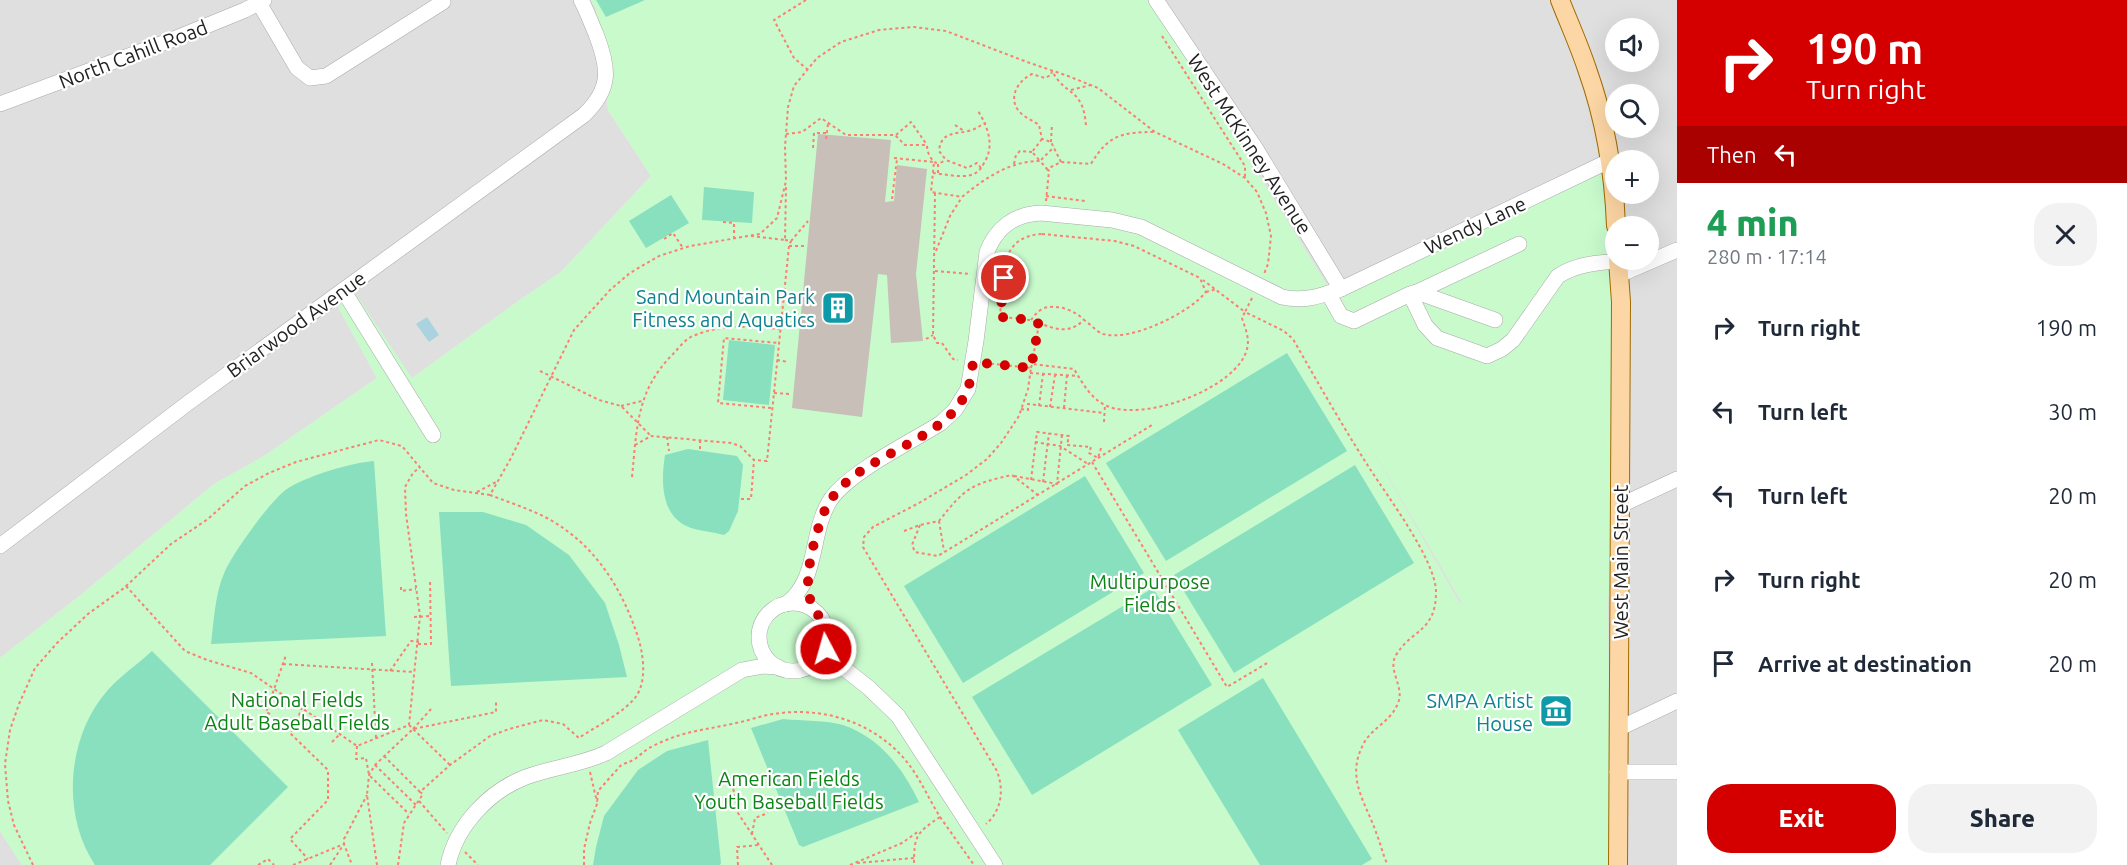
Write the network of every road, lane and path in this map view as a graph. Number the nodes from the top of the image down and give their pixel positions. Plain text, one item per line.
1 (580, 0) edge
2 (806, 0) edge
3 (1156, 0) edge
4 (1560, 0) edge
5 (261, 2) edge
6 (443, 2) dead end
7 (1159, 31) dead end
8 (807, 69) junction
9 (1052, 71) junction
10 (1091, 85) junction
11 (1071, 90) junction
12 (0, 105) edge
13 (978, 111) dead end
14 (986, 123) junction
15 (828, 124) junction
16 (955, 124) dead end
17 (1052, 124) dead end
18 (1086, 126) dead end
19 (964, 131) junction
20 (1155, 132) junction
21 (827, 133) junction
22 (786, 134) junction
23 (896, 135) junction
24 (826, 138) dead end
25 (1042, 139) junction
26 (1051, 142) junction
27 (927, 145) junction
28 (1054, 147) junction
29 (813, 148) dead end
30 (1608, 150) edge
31 (1032, 152) junction
32 (946, 160) junction
33 (1040, 161) junction
34 (934, 162) junction
35 (1061, 162) junction
36 (1605, 163) edge
37 (938, 164) junction
38 (1014, 165) junction
39 (981, 169) junction
40 (933, 173) junction
41 (938, 174) junction
42 (1245, 178) junction
43 (786, 181) junction
44 (935, 193) junction
45 (956, 196) junction
46 (1046, 196) dead end
47 (962, 197) junction
48 (892, 199) dead end
49 (1085, 201) dead end
50 (955, 208) junction
51 (808, 221) dead end
52 (723, 222) dead end
53 (746, 236) junction
54 (734, 238) junction
55 (664, 239) dead end
56 (785, 240) junction
57 (791, 242) junction
58 (1519, 244) dead end
59 (789, 246) junction
60 (805, 246) dead end
61 (683, 248) junction
62 (1677, 250) edge
63 (1659, 255) edge
64 (935, 258) junction
65 (1605, 264) edge
66 (1619, 270) edge
67 (1200, 278) junction
68 (1258, 286) junction
69 (1217, 289) junction
70 (343, 290) junction
71 (784, 291) junction
72 (1334, 291) junction
73 (1206, 292) junction
74 (796, 293) dead end
75 (1414, 293) junction
76 (1245, 312) junction
77 (1031, 320) junction
78 (1084, 320) junction
79 (1495, 320) dead end
80 (1039, 324) junction
81 (780, 329) junction
82 (933, 335) junction
83 (926, 339) dead end
84 (778, 343) junction
85 (777, 360) junction
86 (788, 362) dead end
87 (973, 362) junction
88 (1032, 364) junction
89 (1031, 370) junction
90 (540, 371) dead end
91 (1043, 374) junction
92 (1055, 375) junction
93 (1067, 375) junction
94 (551, 376) junction
95 (1078, 376) junction
96 (774, 393) junction
97 (790, 394) dead end
98 (643, 401) junction
99 (1105, 405) junction
100 (621, 406) junction
101 (1039, 406) junction
102 (772, 408) junction
103 (1050, 408) junction
104 (1021, 409) junction
105 (1064, 409) junction
106 (1104, 413) junction
107 (638, 422) junction
108 (1104, 422) dead end
109 (1152, 425) dead end
110 (1049, 433) junction
111 (433, 435) dead end
112 (1062, 435) junction
113 (651, 436) junction
114 (667, 437) junction
115 (700, 440) junction
116 (1035, 442) junction
117 (1048, 443) junction
118 (635, 445) junction
119 (1060, 446) junction
120 (1101, 448) dead end
121 (700, 449) dead end
122 (669, 451) dead end
123 (1098, 458) junction
124 (754, 460) junction
125 (1090, 463) junction
126 (420, 467) junction
127 (1012, 475) junction
128 (632, 477) dead end
129 (1677, 479) edge
130 (1031, 480) junction
131 (498, 481) junction
132 (1043, 482) junction
133 (1057, 483) junction
134 (476, 492) junction
135 (490, 495) junction
136 (1038, 495) junction
137 (741, 499) dead end
138 (1619, 506) junction
139 (939, 521) junction
140 (920, 525) junction
141 (904, 531) dead end
142 (0, 546) edge
143 (944, 552) junction
144 (807, 578) junction
145 (430, 580) dead end
146 (126, 586) junction
147 (401, 587) dead end
148 (416, 590) junction
149 (786, 604) junction
150 (815, 611) junction
151 (420, 616) junction
152 (431, 616) junction
153 (414, 617) dead end
154 (760, 640) junction
155 (827, 641) junction
156 (418, 643) junction
157 (286, 655) dead end
158 (217, 658) dead end
159 (1269, 662) dead end
160 (217, 663) junction
161 (372, 663) dead end
162 (283, 664) junction
163 (813, 666) junction
164 (778, 667) junction
165 (372, 670) junction
166 (742, 670) junction
167 (846, 670) junction
168 (390, 671) junction
169 (414, 672) junction
170 (273, 688) junction
171 (496, 700) dead end
172 (1677, 701) edge
173 (302, 707) junction
174 (432, 708) dead end
175 (270, 714) dead end
176 (409, 725) junction
177 (1620, 728) junction
178 (413, 729) junction
179 (340, 734) junction
180 (376, 738) junction
181 (333, 742) dead end
182 (357, 746) junction
183 (384, 756) junction
184 (375, 765) junction
185 (450, 765) junction
186 (1617, 772) junction
187 (1677, 772) edge
188 (369, 775) junction
189 (731, 777) dead end
190 (420, 792) junction
191 (367, 795) junction
192 (416, 805) junction
193 (768, 813) dead end
194 (410, 815) junction
195 (940, 817) junction
196 (921, 829) junction
197 (974, 832) junction
198 (752, 834) junction
199 (344, 844) junction
200 (759, 845) junction
201 (914, 858) junction
202 (308, 859) junction
203 (852, 864) edge
204 (862, 864) edge
205 (33, 865) edge
206 (258, 865) edge
207 (274, 865) edge
208 (294, 865) edge
209 (330, 865) edge
210 (352, 865) edge
211 (377, 865) edge
212 (398, 865) edge
213 (448, 865) edge
214 (584, 865) edge
215 (738, 865) edge
216 (772, 865) edge
217 (914, 865) edge
218 (974, 865) edge
219 (995, 865) edge
220 (1386, 865) edge
221 (1618, 865) edge

1 - 70 street, Briarwood Avenue
2 - 8 path
3 - 72 street, West McKinney Avenue
4 - 30 main road
5 - 6 street
5 - 12 street, North Cahill Road
7 - 42 path
8 - 9 path
8 - 22 path
9 - 10 path
9 - 11 path
9 - 25 path
10 - 11 path
10 - 20 path
11 - 18 path
13 - 14 path
14 - 19 path
14 - 39 path
15 - 21 path
15 - 22 path
15 - 23 path
16 - 19 path
17 - 26 path
19 - 32 path
20 - 35 path
20 - 42 path
21 - 24 path
21 - 29 path
22 - 43 path
23 - 27 path
23 - 27 path
25 - 26 path
25 - 31 path
26 - 28 path
27 - 34 path
28 - 33 path
28 - 35 path
31 - 33 path
31 - 38 path
32 - 37 path
32 - 39 path
33 - 35 path
33 - 38 path
34 - 37 path
34 - 40 path
34 - 48 path
36 - 72 street, Wendy Lane
37 - 41 path
38 - 47 path
39 - 41 path
40 - 41 path
40 - 44 path
42 - 68 path
43 - 53 path
43 - 56 path
44 - 45 path
44 - 64 path
45 - 47 path
45 - 50 path
46 - 49 path
47 - 50 path
50 - 64 path
51 - 57 path
52 - 54 path
53 - 54 path
53 - 56 path
54 - 61 path
55 - 61 path
56 - 57 path
57 - 59 path
58 - 75 street, West McKinney Avenue
59 - 60 path
59 - 71 path
61 - 94 path
62 - 63 street
64 - 82 path
65 - 75 street
66 - 138 main road, West Main Street
67 - 69 path
67 - 73 path
67 - 77 path
68 - 72 street, Wendy Lane
68 - 76 path
68 - 87 street, Wendy Lane
69 - 73 path
69 - 76 path
70 - 111 street
70 - 142 street, Briarwood Avenue
71 - 74 path
71 - 81 path
72 - 75 street, West McKinney Avenue
73 - 78 path
75 - 79 street
76 - 99 path
76 - 220 path
77 - 78 path
77 - 80 path
78 - 80 path
80 - 88 path
81 - 84 path
81 - 98 path
82 - 83 path
82 - 87 path
84 - 85 path
84 - 102 path
85 - 86 path
85 - 96 path
87 - 89 path
87 - 144 street, Wendy Lane
88 - 89 path
88 - 95 path
89 - 91 path
89 - 104 path
90 - 94 path
91 - 92 path
91 - 101 path
92 - 93 path
92 - 103 path
93 - 95 path
93 - 105 path
94 - 100 path
94 - 131 path
95 - 99 path
96 - 97 path
96 - 102 path
98 - 100 path
98 - 107 path
99 - 106 path
100 - 107 path
101 - 103 path
101 - 104 path
102 - 124 path
103 - 105 path
104 - 197 path
105 - 106 path
106 - 108 path
107 - 113 path
107 - 118 path
109 - 123 path
110 - 112 path
110 - 116 path
110 - 117 path
112 - 119 path
112 - 123 path
113 - 114 path
113 - 118 path
114 - 115 path
114 - 122 path
115 - 121 path
115 - 124 path
116 - 117 path
116 - 130 path
117 - 119 path
117 - 132 path
118 - 128 path
119 - 125 path
119 - 133 path
120 - 123 path
123 - 125 path
124 - 137 path
125 - 133 path
125 - 159 path
126 - 134 path
126 - 146 path
126 - 148 path
127 - 130 path
127 - 136 path
127 - 139 path
129 - 138 street
130 - 132 path
131 - 134 path
131 - 135 path
132 - 133 path
133 - 136 path
134 - 135 path
135 - 185 path
136 - 143 path
138 - 177 main road, West Main Street
139 - 140 path
139 - 143 path
140 - 141 path
140 - 143 path
144 - 149 street
144 - 150 street
145 - 152 path
146 - 160 path
146 - 205 path
147 - 148 path
148 - 151 path
149 - 150 street
149 - 154 street
150 - 155 street
151 - 152 path
151 - 153 path
151 - 156 path
152 - 156 path
154 - 164 street
154 - 166 street
155 - 163 street
155 - 167 street
156 - 168 path
156 - 169 path
157 - 162 path
158 - 160 path
160 - 170 path
161 - 165 path
162 - 165 path
162 - 170 path
163 - 164 street
163 - 167 street
164 - 166 street
165 - 168 path
165 - 180 path
166 - 213 street
167 - 197 street
168 - 169 path
169 - 176 path
170 - 173 path
170 - 175 path
171 - 178 path
172 - 177 street
173 - 179 path
173 - 202 path
174 - 178 path
176 - 178 path
176 - 180 path
177 - 186 main road, West Main Street
178 - 183 path
178 - 185 path
179 - 181 path
179 - 182 path
180 - 182 path
182 - 188 path
183 - 184 path
183 - 190 path
184 - 188 path
184 - 192 path
185 - 190 path
186 - 187 street
186 - 221 main road, West Main Street
188 - 191 path
188 - 194 path
189 - 198 path
190 - 192 path
191 - 199 path
191 - 211 path
192 - 194 path
193 - 198 path
194 - 212 path
195 - 196 path
195 - 214 path
195 - 218 path
196 - 201 path
196 - 203 path
197 - 219 street
198 - 200 path
199 - 202 path
199 - 209 path
199 - 210 path
200 - 215 path
200 - 216 path
201 - 204 path
201 - 217 path
202 - 208 path
203 - 204 path
206 - 207 path

